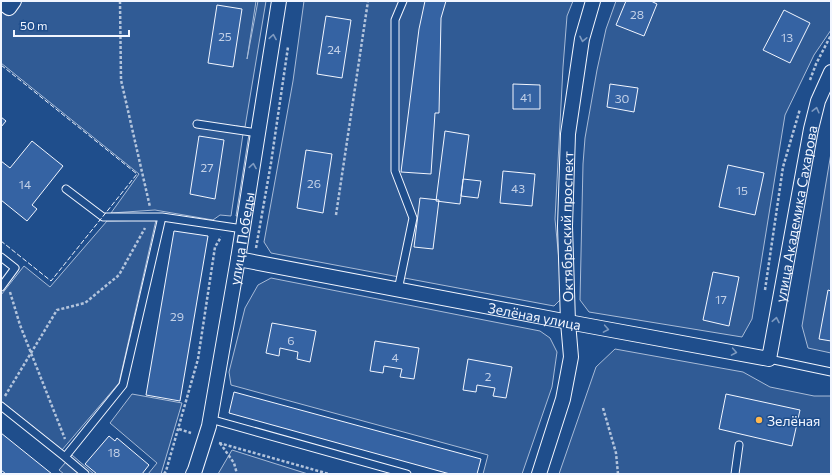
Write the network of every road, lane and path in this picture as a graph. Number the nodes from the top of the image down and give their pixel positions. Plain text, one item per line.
1 (14, 1) edge
2 (120, 1) edge
3 (279, 1) edge
4 (368, 1) edge
5 (403, 1) edge
6 (593, 1) edge
7 (1, 2) edge
8 (288, 44) dead end
9 (831, 72) edge
10 (197, 124) dead end
11 (258, 133) junction
12 (66, 189) dead end
13 (336, 215) dead end
14 (162, 216) junction
15 (152, 217) junction
16 (243, 229) junction
17 (1, 257) edge
18 (238, 259) junction
19 (254, 262) junction
20 (6, 280) junction
21 (1, 287) edge
22 (398, 290) junction
23 (568, 322) junction
24 (31, 353) junction
25 (769, 358) junction
26 (831, 372) edge
27 (1, 402) edge
28 (1, 406) edge
29 (603, 408) dead end
30 (210, 419) junction
31 (739, 445) dead end
32 (70, 451) junction
33 (65, 457) junction
34 (85, 474) edge
35 (192, 474) edge
36 (237, 474) edge
37 (330, 474) edge
38 (407, 474) edge
39 (539, 474) edge
40 (618, 474) edge
41 (735, 474) edge

1 - 7 street
2 - 15 path
11 -> 3 street, улица Победы
4 - 13 path
5 - 22 lane
6 -> 23 street, Октябрьский проспект
8 - 19 path
25 -> 9 street, улица Академика Сахарова
10 - 11 lane
16 -> 11 street, улица Победы
12 - 15 lane
14 - 15 lane
14 - 16 lane
14 - 32 lane
15 - 24 path
16 - 18 street, улица Победы
17 - 20 lane
18 - 19 street, Зелёная улица
18 - 30 street, улица Победы
19 - 22 street, Зелёная улица
20 - 21 lane
20 - 24 path
22 - 23 street, Зелёная улица
23 -> 25 street, Зелёная улица
23 - 39 street, Октябрьский проспект
24 - 27 path
24 - 32 path
25 - 26 lane, Зелёная улица
28 - 33 lane
29 - 40 path
30 - 35 street, улица Победы
30 - 38 lane
31 - 41 lane
32 - 33 lane
33 - 34 lane
36 - 37 path

